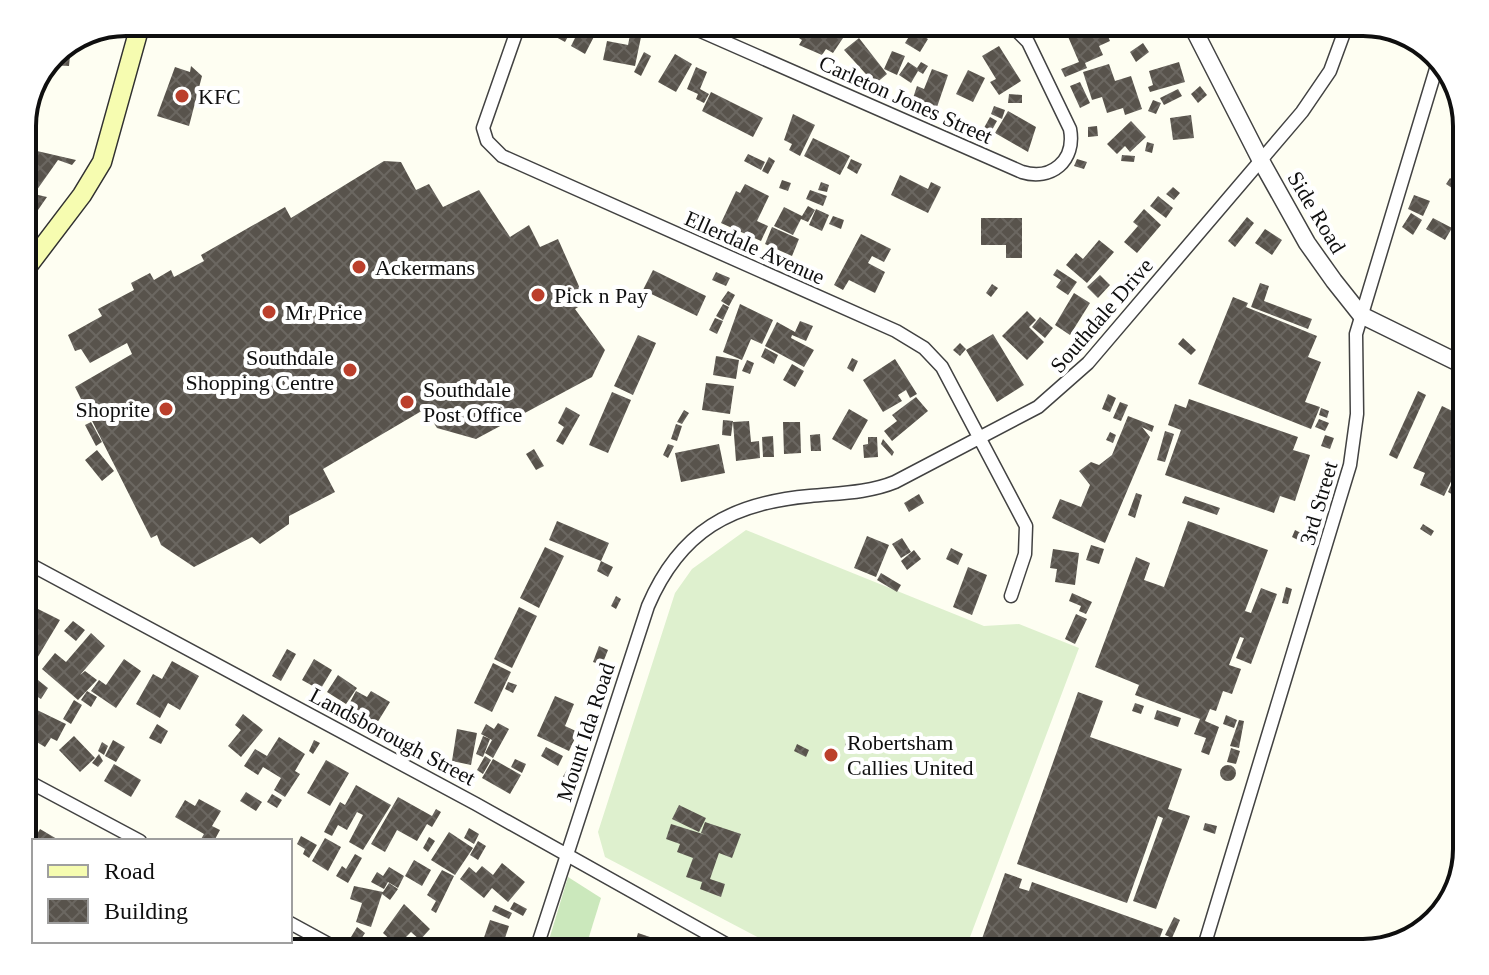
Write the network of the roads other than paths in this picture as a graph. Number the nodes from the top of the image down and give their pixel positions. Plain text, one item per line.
1 (137, 36) edge
2 (515, 36) edge
3 (716, 36) edge
4 (1022, 36) edge
5 (1197, 36) edge
6 (1344, 36) edge
7 (1435, 72) edge
8 (1260, 159) junction
9 (36, 256) edge
10 (1361, 315) junction
11 (1453, 360) edge
12 (980, 439) junction
13 (696, 536) joint
14 (36, 568) edge
15 (1011, 596) dead end
16 (36, 785) edge
17 (136, 839) edge
18 (565, 856) junction
19 (292, 924) edge
20 (319, 939) edge
21 (539, 939) edge
22 (716, 939) edge
23 (1206, 939) edge

1 - 9 main road
2 - 12 street, Ellerdale Avenue
3 - 4 street, Carleton Jones Street
5 - 8 street, Side Road
6 - 8 street, Southdale Drive
7 - 10 street, 3rd Street
8 - 10 street, Side Road
8 - 12 street, Southdale Drive
10 - 11 street, Side Road
10 - 23 street, 3rd Street
12 - 13 street, Southdale Drive
12 - 15 street, Ellerdale Avenue
13 - 18 street, Mount Ida Road
14 - 18 street, Landsborough Street
16 - 17 street
18 - 21 street, Mount Ida Road
18 - 22 street, Landsborough Street
19 - 20 street

